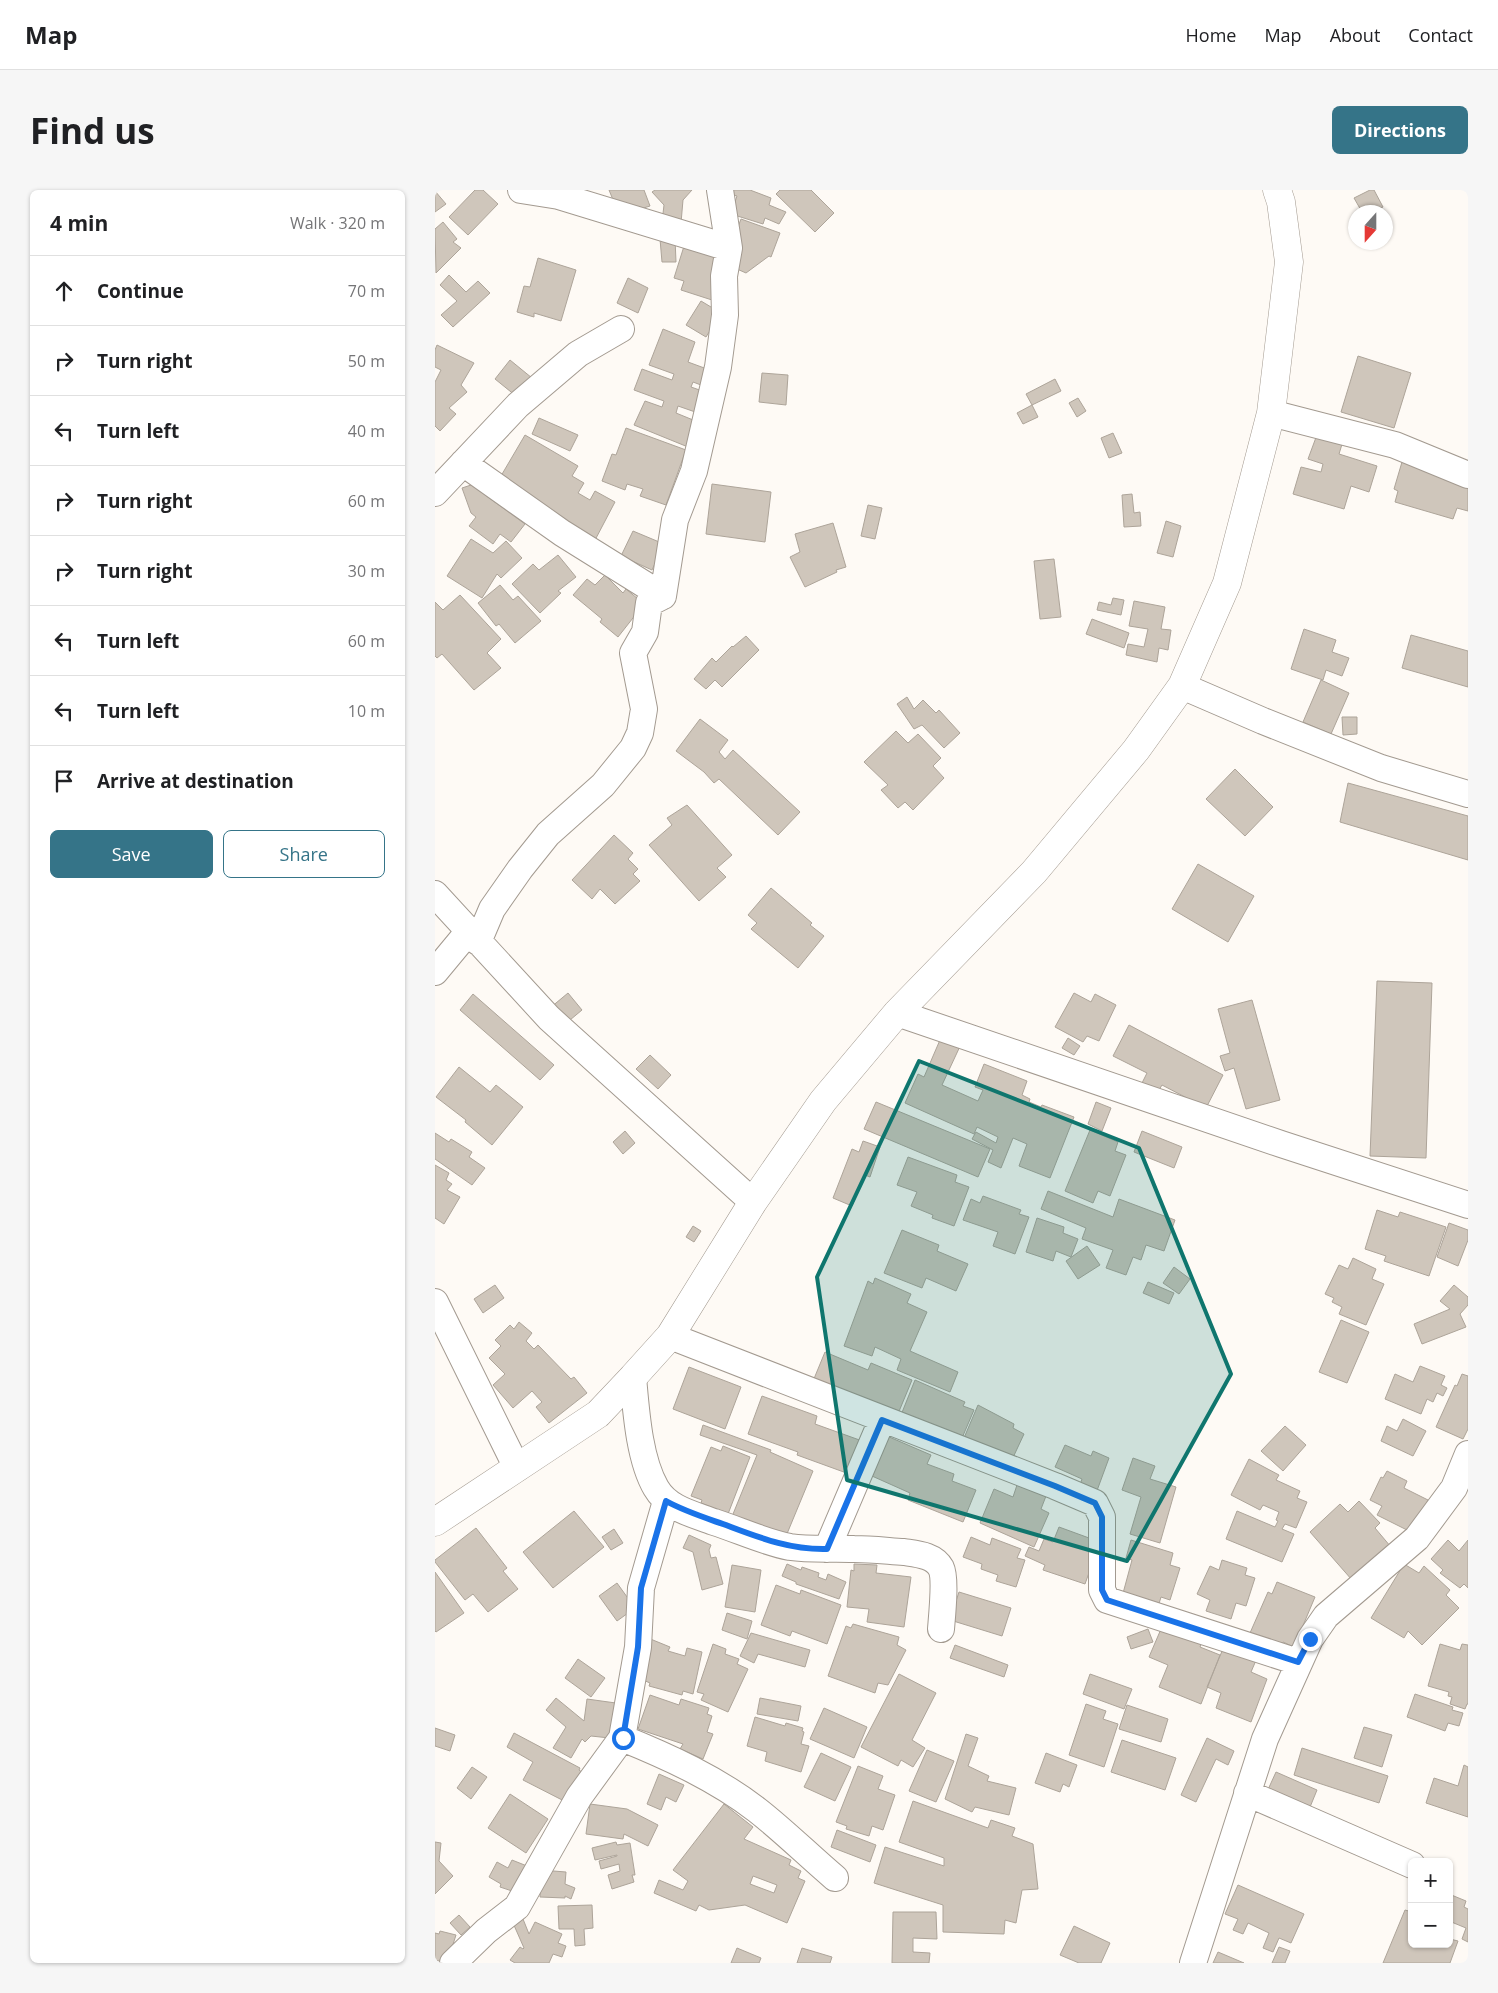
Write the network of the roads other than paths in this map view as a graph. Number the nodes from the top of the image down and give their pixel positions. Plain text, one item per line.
1 (521, 190) edge
2 (720, 190) edge
3 (1284, 194) edge
4 (729, 248) junction
5 (621, 329) dead end
6 (1271, 413) junction
7 (463, 463) junction
8 (1468, 475) edge
9 (435, 493) edge
10 (663, 596) junction
11 (1182, 686) junction
12 (1468, 794) edge
13 (435, 894) edge
14 (473, 937) junction
15 (435, 972) edge
16 (897, 1013) junction
17 (753, 1202) junction
18 (1468, 1205) edge
19 (435, 1302) edge
20 (670, 1336) junction
21 (633, 1377) junction
22 (882, 1420) junction
23 (1468, 1454) edge
24 (517, 1468) junction
25 (666, 1501) junction
26 (435, 1522) edge
27 (827, 1549) junction
28 (941, 1629) dead end
29 (1298, 1662) junction
30 (623, 1738) junction
31 (1247, 1793) junction
32 (1408, 1863) edge
33 (835, 1878) dead end
34 (453, 1963) edge
35 (1193, 1963) edge

1 - 4 street
2 - 4 street
3 - 6 street
4 - 10 street
5 - 7 street
6 - 8 street
6 - 11 street
7 - 9 street
7 - 10 street
10 - 14 street
11 - 12 street
11 - 16 street
13 - 14 street
14 - 15 street
14 - 17 street
16 - 17 street
16 - 18 street
17 - 20 street
19 - 24 street
20 - 21 street
20 - 22 street
21 - 24 street
21 - 25 street
22 - 27 street
22 - 29 street
23 - 29 street
24 - 26 street
25 - 27 street
25 - 30 street
27 - 28 street
29 - 31 street
30 - 33 street
30 - 34 street
31 - 32 street
31 - 35 street

